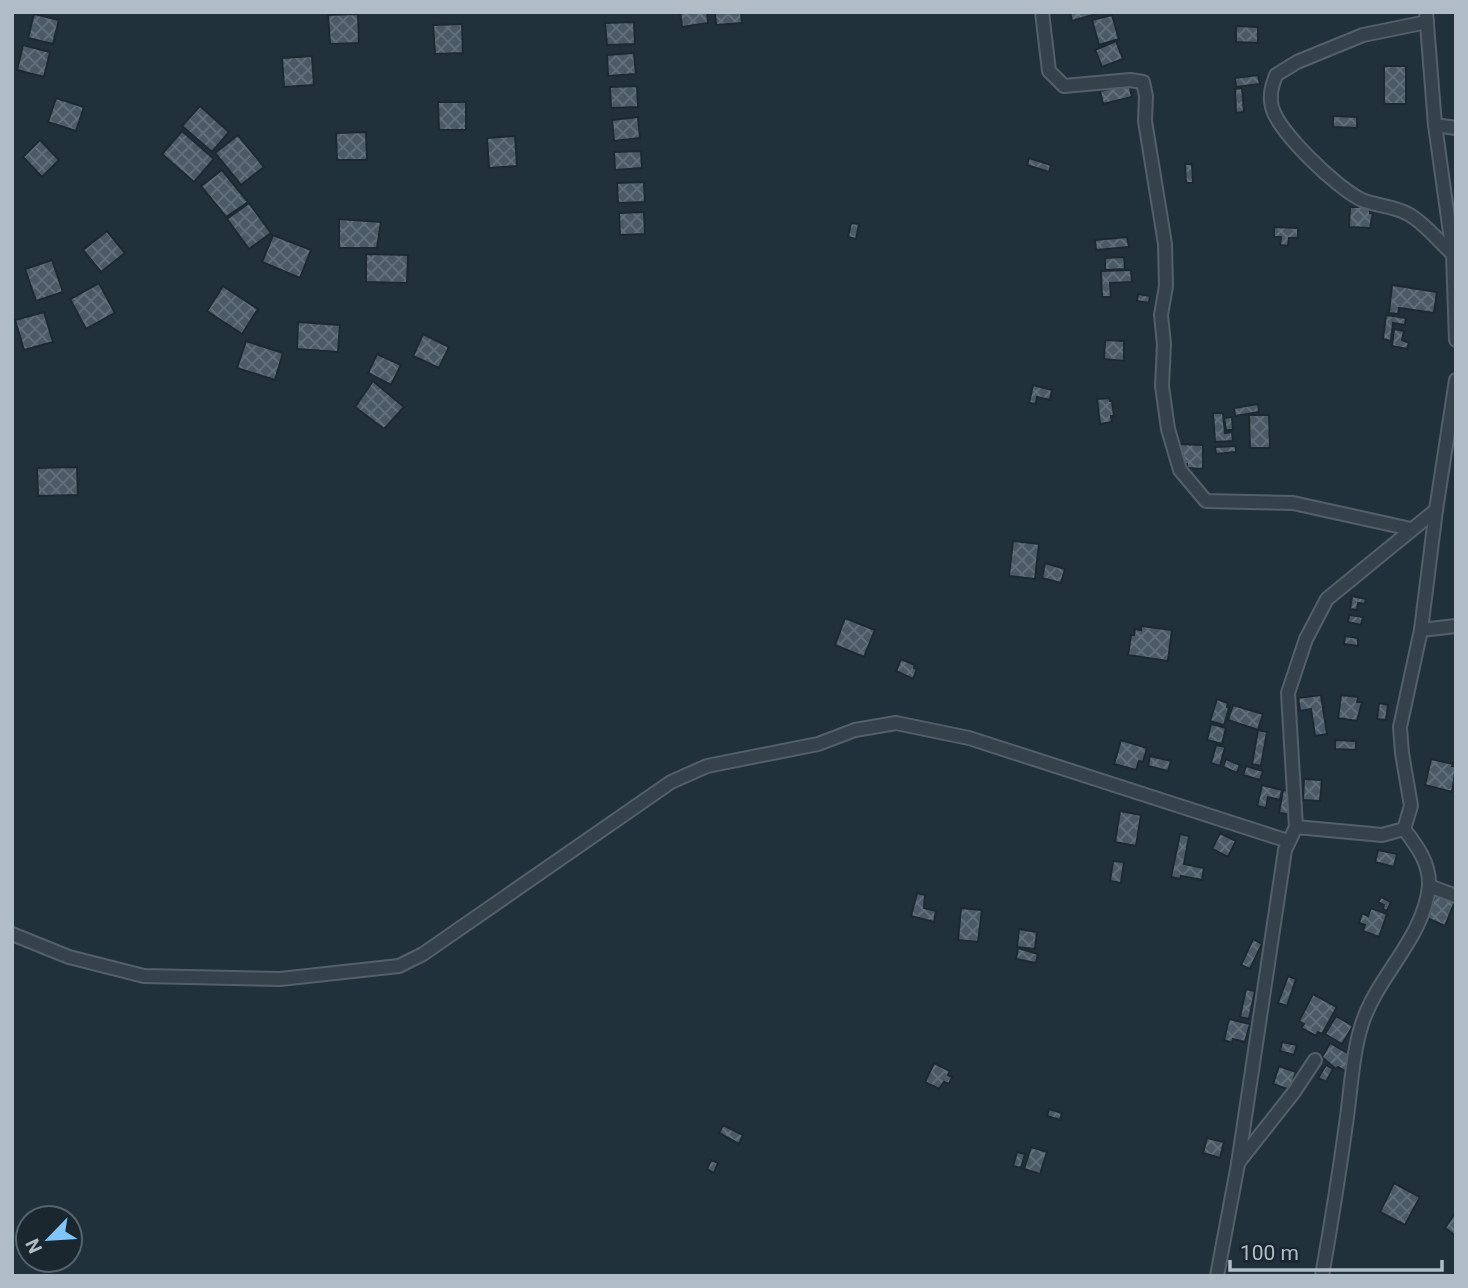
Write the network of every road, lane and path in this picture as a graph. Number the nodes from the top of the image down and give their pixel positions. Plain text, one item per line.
1 (1042, 12) edge
2 (1426, 17) edge
3 (1435, 125) junction
4 (1456, 128) edge
5 (1453, 254) junction
6 (1456, 340) edge
7 (1456, 380) edge
8 (1436, 510) junction
9 (1411, 529) junction
10 (1456, 626) edge
11 (1421, 629) junction
12 (1296, 827) junction
13 (1404, 829) junction
14 (1288, 841) junction
15 (1429, 886) junction
16 (1456, 896) edge
17 (12, 934) edge
18 (1315, 1060) dead end
19 (1238, 1164) junction
20 (1217, 1276) edge
21 (1322, 1276) edge

1 - 9 street
2 - 3 street
2 - 5 street
3 - 4 street
3 - 5 street
5 - 6 street
7 - 8 street
8 - 9 street
8 - 11 street
9 - 12 street
10 - 11 street
11 - 13 street
12 - 13 street
12 - 14 street
13 - 15 street
14 - 17 street
14 - 19 street
15 - 16 street
15 - 21 street
18 - 19 street
19 - 20 street

